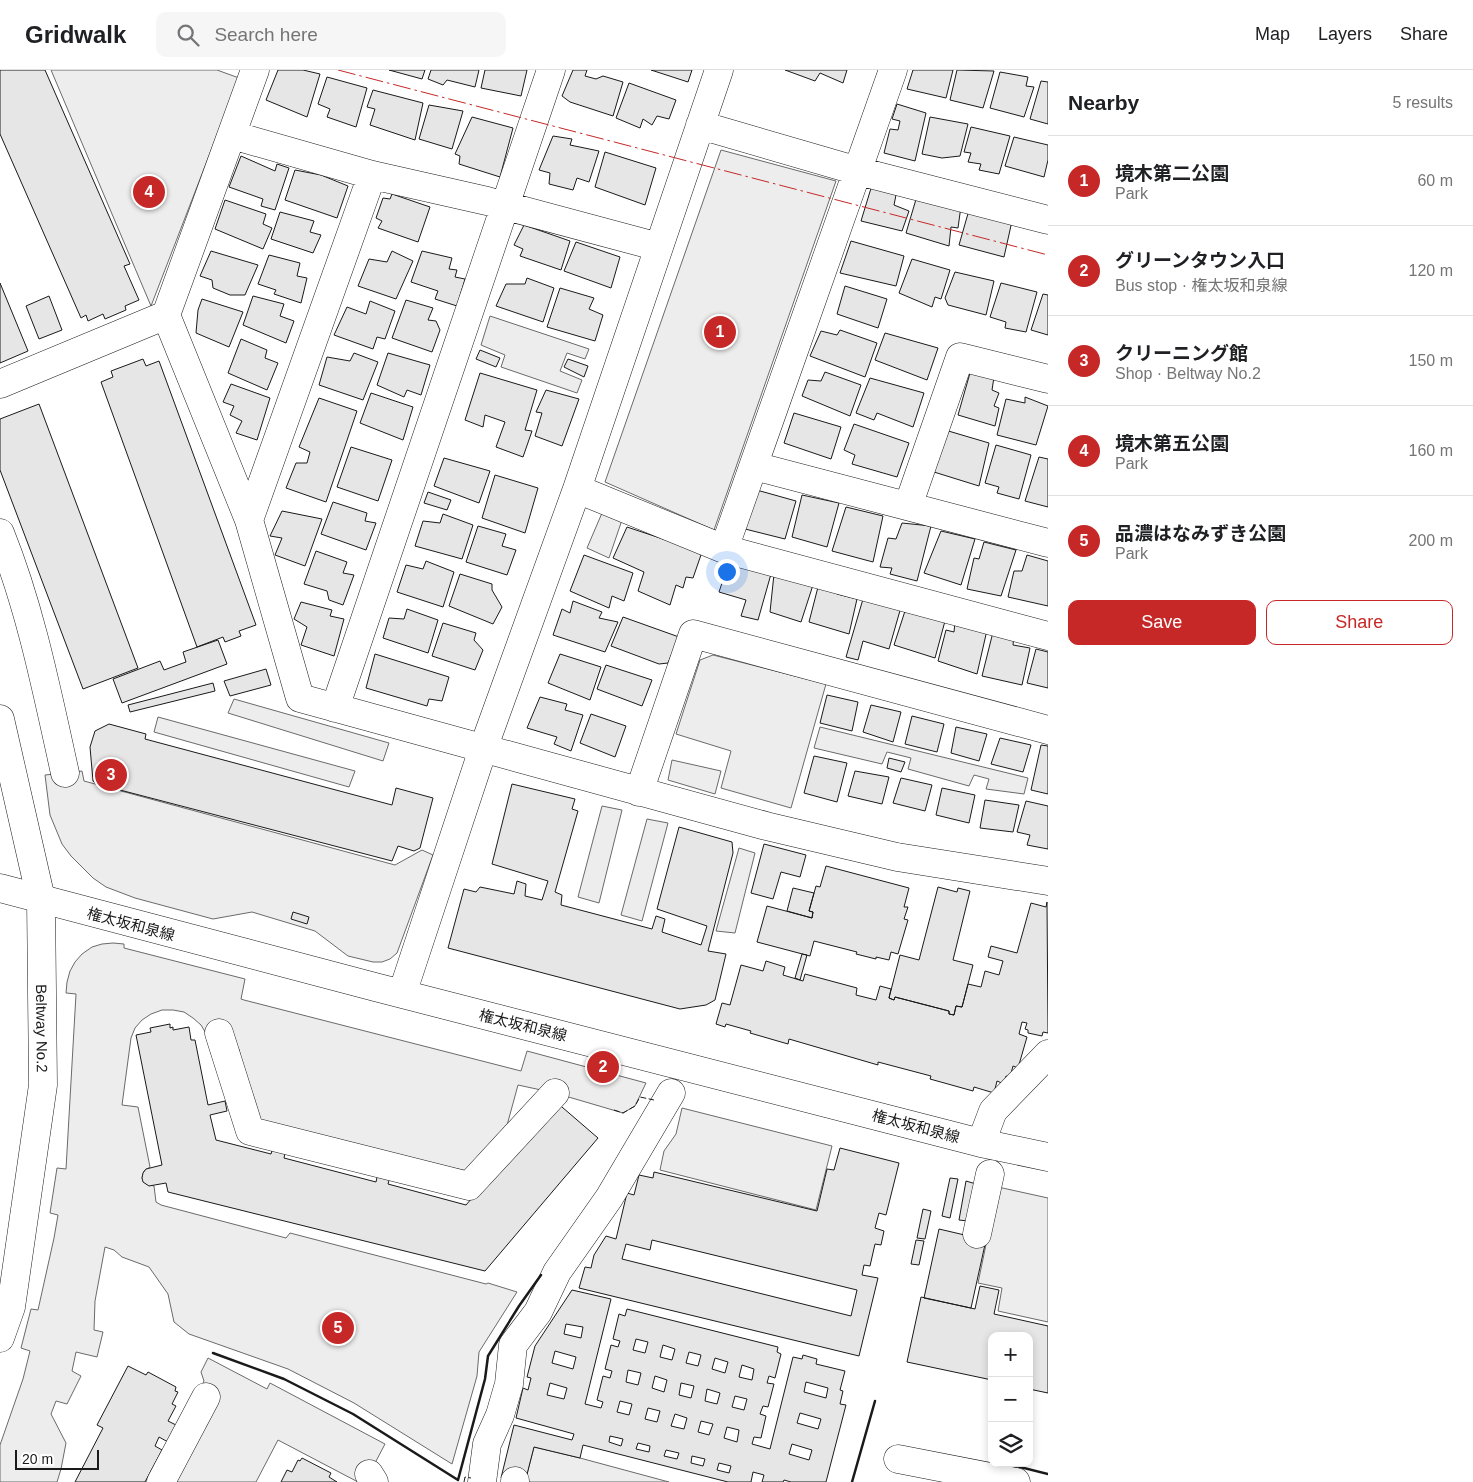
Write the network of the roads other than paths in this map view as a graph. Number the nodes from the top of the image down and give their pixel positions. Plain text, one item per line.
1 (255, 70) edge
2 (551, 70) edge
3 (719, 70) edge
4 (893, 70) edge
5 (700, 125) junction
6 (232, 135) junction
7 (858, 171) junction
8 (372, 175) junction
9 (505, 206) junction
10 (1048, 220) edge
11 (659, 248) junction
12 (166, 315) junction
13 (1048, 379) edge
14 (0, 384) edge
15 (754, 466) junction
16 (577, 489) junction
17 (908, 506) junction
18 (249, 520) junction
19 (0, 533) edge
20 (1048, 542) edge
21 (724, 549) junction
22 (1048, 636) edge
23 (334, 708) junction
24 (0, 719) edge
25 (1048, 730) edge
26 (483, 749) junction
27 (65, 773) dead end
28 (639, 792) junction
29 (1048, 881) edge
30 (0, 888) edge
31 (41, 899) junction
32 (402, 994) junction
33 (219, 1033) dead end
34 (1048, 1054) edge
35 (555, 1093) dead end
36 (671, 1093) dead end
37 (981, 1143) junction
38 (1048, 1158) edge
39 (990, 1174) dead end
40 (977, 1234) dead end
41 (0, 1338) edge
42 (206, 1397) dead end
43 (898, 1459) dead end
44 (161, 1482) edge
45 (482, 1482) edge
46 (1016, 1482) edge

1 - 6 street
2 - 9 street
3 - 5 street
4 - 7 street
5 - 7 street
5 - 11 street
6 - 8 street
6 - 12 street
7 - 10 street
7 - 15 street
8 - 9 street
8 - 18 street
9 - 11 street
9 - 23 street
11 - 16 street
12 - 14 street
12 - 18 street
13 - 17 street
15 - 17 street
15 - 21 street
16 - 21 street
16 - 26 street
17 - 20 street
18 - 23 street
19 - 27 street
21 - 22 street
23 - 26 street
24 - 31 street, Beltway No.2
25 - 28 street
26 - 28 street
26 - 32 street
28 - 29 street
30 - 31 street, 権太坂和泉線
31 - 32 street, 権太坂和泉線
31 - 41 street, Beltway No.2
32 - 37 street, 権太坂和泉線
33 - 35 street
34 - 37 street
36 - 45 street
37 - 38 street, 権太坂和泉線
39 - 40 street
42 - 44 street
43 - 46 street

